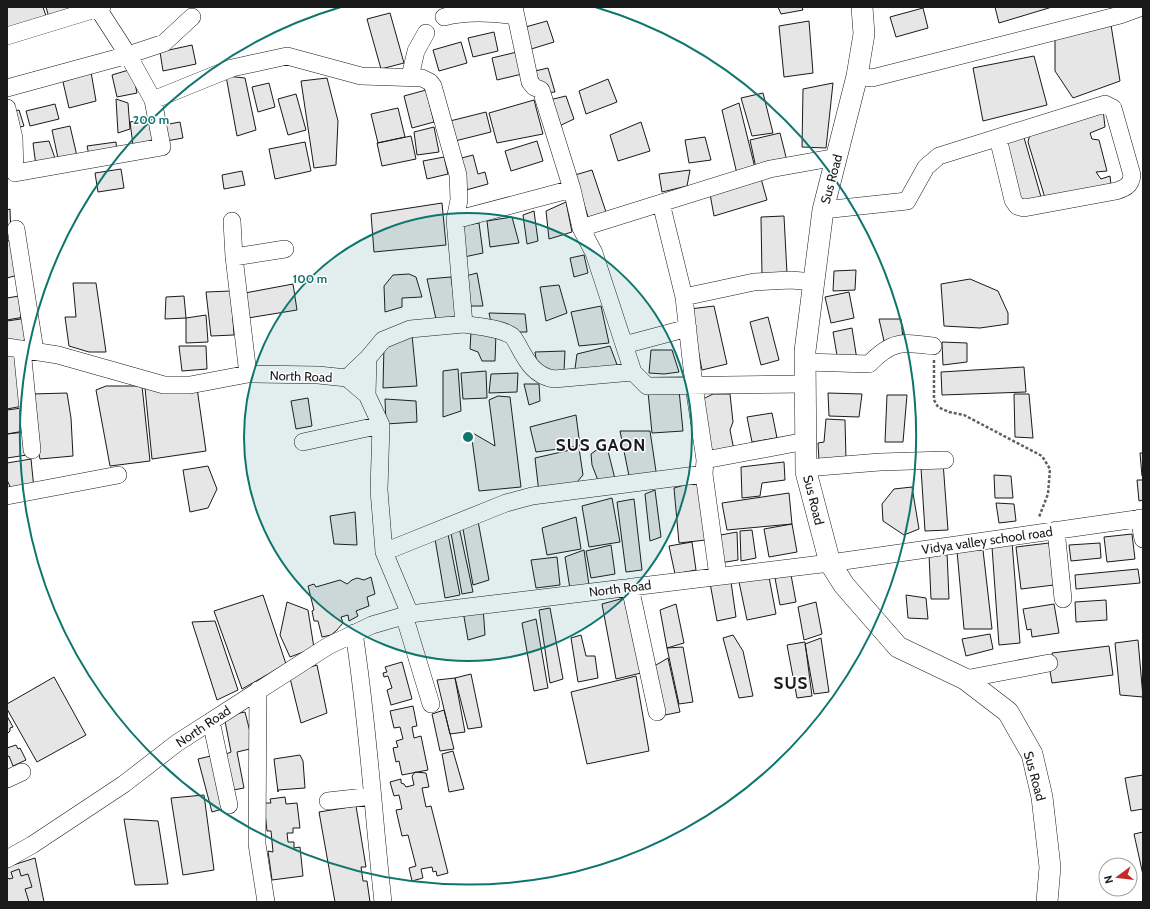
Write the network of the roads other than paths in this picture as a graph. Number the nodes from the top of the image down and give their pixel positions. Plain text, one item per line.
1 (862, 7) edge
2 (1142, 7) edge
3 (99, 8) edge
4 (515, 12) edge
5 (192, 17) dead end
6 (444, 17) dead end
7 (426, 33) dead end
8 (7, 36) edge
9 (128, 55) junction
10 (856, 76) junction
11 (410, 77) junction
12 (7, 88) edge
13 (153, 100) junction
14 (7, 108) edge
15 (998, 138) junction
16 (837, 157) junction
17 (572, 189) junction
18 (660, 203) junction
19 (823, 210) junction
20 (455, 220) junction
21 (232, 221) dead end
22 (581, 228) junction
23 (16, 229) dead end
24 (285, 249) dead end
25 (234, 257) junction
26 (814, 282) junction
27 (684, 297) junction
28 (464, 324) junction
29 (688, 328) junction
30 (624, 345) junction
31 (933, 346) road end
32 (22, 349) edge
33 (368, 358) junction
34 (805, 362) junction
35 (633, 372) junction
36 (248, 374) junction
37 (347, 378) junction
38 (806, 384) junction
39 (694, 386) junction
40 (367, 395) junction
41 (381, 425) junction
42 (806, 440) junction
43 (303, 442) dead end
44 (32, 450) dead end
45 (945, 460) dead end
46 (704, 467) junction
47 (806, 468) junction
48 (118, 475) dead end
49 (7, 496) edge
50 (1141, 518) edge
51 (1056, 530) junction
52 (1143, 539) edge
53 (384, 552) junction
54 (830, 563) junction
55 (718, 576) junction
56 (630, 587) junction
57 (1063, 599) dead end
58 (407, 614) junction
59 (354, 633) junction
60 (1049, 664) dead end
61 (966, 678) junction
62 (258, 690) junction
63 (431, 704) dead end
64 (657, 712) dead end
65 (211, 721) junction
66 (374, 796) junction
67 (328, 801) dead end
68 (229, 806) dead end
69 (7, 859) edge
70 (266, 902) edge
71 (383, 902) edge
72 (1047, 902) edge

1 - 10 main road, Sus Road
2 - 10 street
3 - 8 street
3 - 9 street
4 - 6 street
4 - 17 street
5 - 9 street
7 - 11 street
9 - 12 street
9 - 13 street
10 - 16 main road, Sus Road
11 - 13 street
11 - 20 street
13 - 14 street
15 - 15 street
15 - 19 street
16 - 18 street
16 - 19 main road, Sus Road
17 - 20 street
17 - 22 street
18 - 22 street
18 - 27 street
19 - 26 main road, Sus Road
20 - 28 street
21 - 25 street
22 - 30 street
23 - 32 street
24 - 25 street
25 - 36 street
26 - 27 street
26 - 34 main road, Sus Road
27 - 29 street
28 - 33 street
28 - 35 street
29 - 30 street
29 - 39 street
30 - 35 street
31 - 34 street
32 - 36 street, North Road
32 - 44 street
33 - 37 street
33 - 40 street
34 - 38 main road, Sus Road
35 - 39 street
36 - 37 street, North Road
37 - 40 street, North Road
38 - 39 street
38 - 42 main road, Sus Road
39 - 46 street
40 - 41 street, North Road
41 - 43 street
41 - 53 street, North Road
42 - 46 street
42 - 47 main road, Sus Road
45 - 47 street
46 - 53 street
46 - 55 street
47 - 54 main road, Sus Road
48 - 49 street
50 - 51 street, Vidya valley school road
50 - 52 street
51 - 54 street, Vidya valley school road
51 - 57 street
53 - 58 street, North Road
54 - 55 street, North Road
54 - 61 main road, Sus Road
55 - 56 street, North Road
56 - 58 street, North Road
56 - 64 street
58 - 59 street, North Road
58 - 63 street
59 - 62 street, North Road
59 - 66 street
60 - 61 street
61 - 72 main road, Sus Road
62 - 65 street, North Road
62 - 70 street
65 - 68 street
65 - 69 street, North Road
66 - 67 street
66 - 71 street

